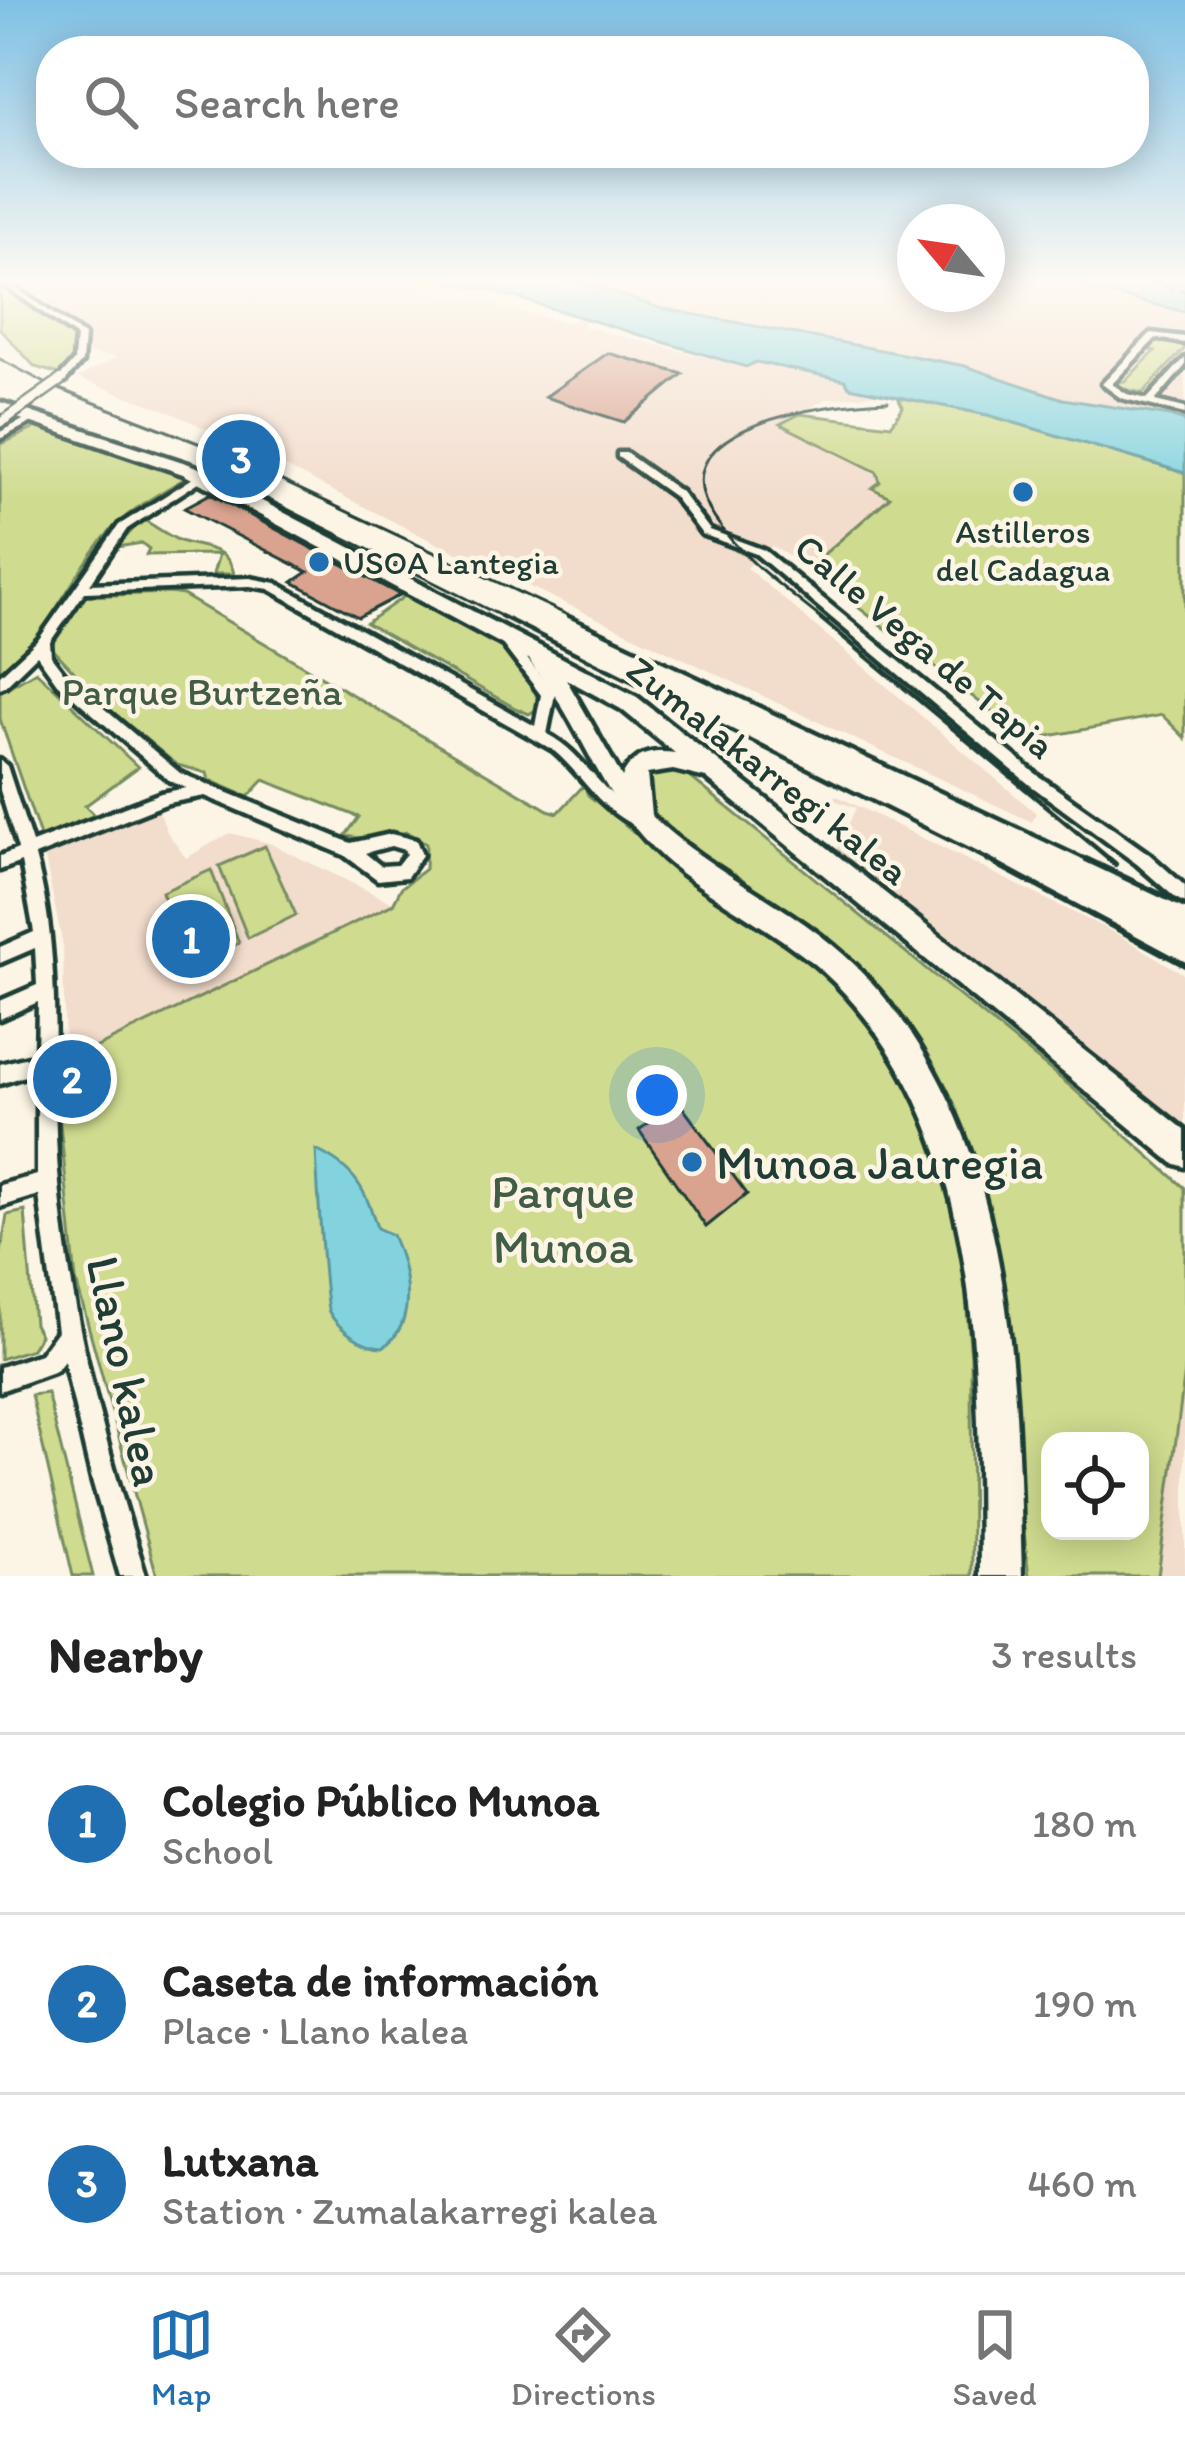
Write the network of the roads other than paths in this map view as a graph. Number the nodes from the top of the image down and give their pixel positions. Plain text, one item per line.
1 (78, 356) edge
2 (1133, 356) edge
3 (1185, 361) edge
4 (1151, 400) junction
5 (1185, 411) edge
6 (29, 413) junction
7 (2, 415) edge
8 (0, 436) edge
9 (622, 455) dead end
10 (200, 476) junction
11 (82, 588) junction
12 (488, 630) junction
13 (48, 637) junction
14 (50, 665) junction
15 (14, 673) junction
16 (0, 683) edge
17 (545, 714) junction
18 (523, 725) junction
19 (540, 735) junction
20 (164, 769) junction
21 (2, 778) edge
22 (722, 778) junction
23 (202, 791) junction
24 (166, 797) junction
25 (8, 824) edge
26 (645, 825) junction
27 (350, 850) dead end
28 (27, 852) junction
29 (0, 863) edge
30 (1185, 896) edge
31 (44, 937) junction
32 (0, 956) edge
33 (45, 990) junction
34 (0, 1010) edge
35 (47, 1073) junction
36 (0, 1074) edge
37 (1185, 1151) edge
38 (48, 1182) junction
39 (0, 1196) edge
40 (71, 1331) junction
41 (0, 1379) edge
42 (1004, 1564) edge
43 (133, 1576) edge

1 - 6 street, bridge
2 - 4 street
3 - 4 street
4 - 5 street
6 - 7 main road, Zumalakarregi kalea
6 - 8 street
6 - 10 main road, Zumalakarregi kalea
9 - 30 street, Calle Vega de Tapia
10 - 11 street
10 - 12 main road, Zumalakarregi kalea
11 - 13 street
11 - 18 street
12 - 17 street
12 - 22 main road, Zumalakarregi kalea
12 - 26 main road
13 - 14 street
13 - 15 street
14 - 15 street
14 - 20 street
15 - 16 street
17 - 18 street
17 - 19 street
18 - 19 street
19 - 26 street
20 - 23 street
20 - 24 street
21 - 25 street, Llano kalea
22 - 26 main road
22 - 37 main road, Zumalakarregi kalea
23 - 24 street
23 - 27 street
24 - 28 street
25 - 28 street, Llano kalea
26 - 42 main road
28 - 29 street
28 - 31 street, Llano kalea
31 - 32 street
31 - 33 street, Llano kalea
33 - 34 street
33 - 35 street, Llano kalea
35 - 36 street
35 - 38 street, Llano kalea
38 - 39 street
38 - 40 street, Llano kalea
40 - 41 street
40 - 43 street, Llano kalea

